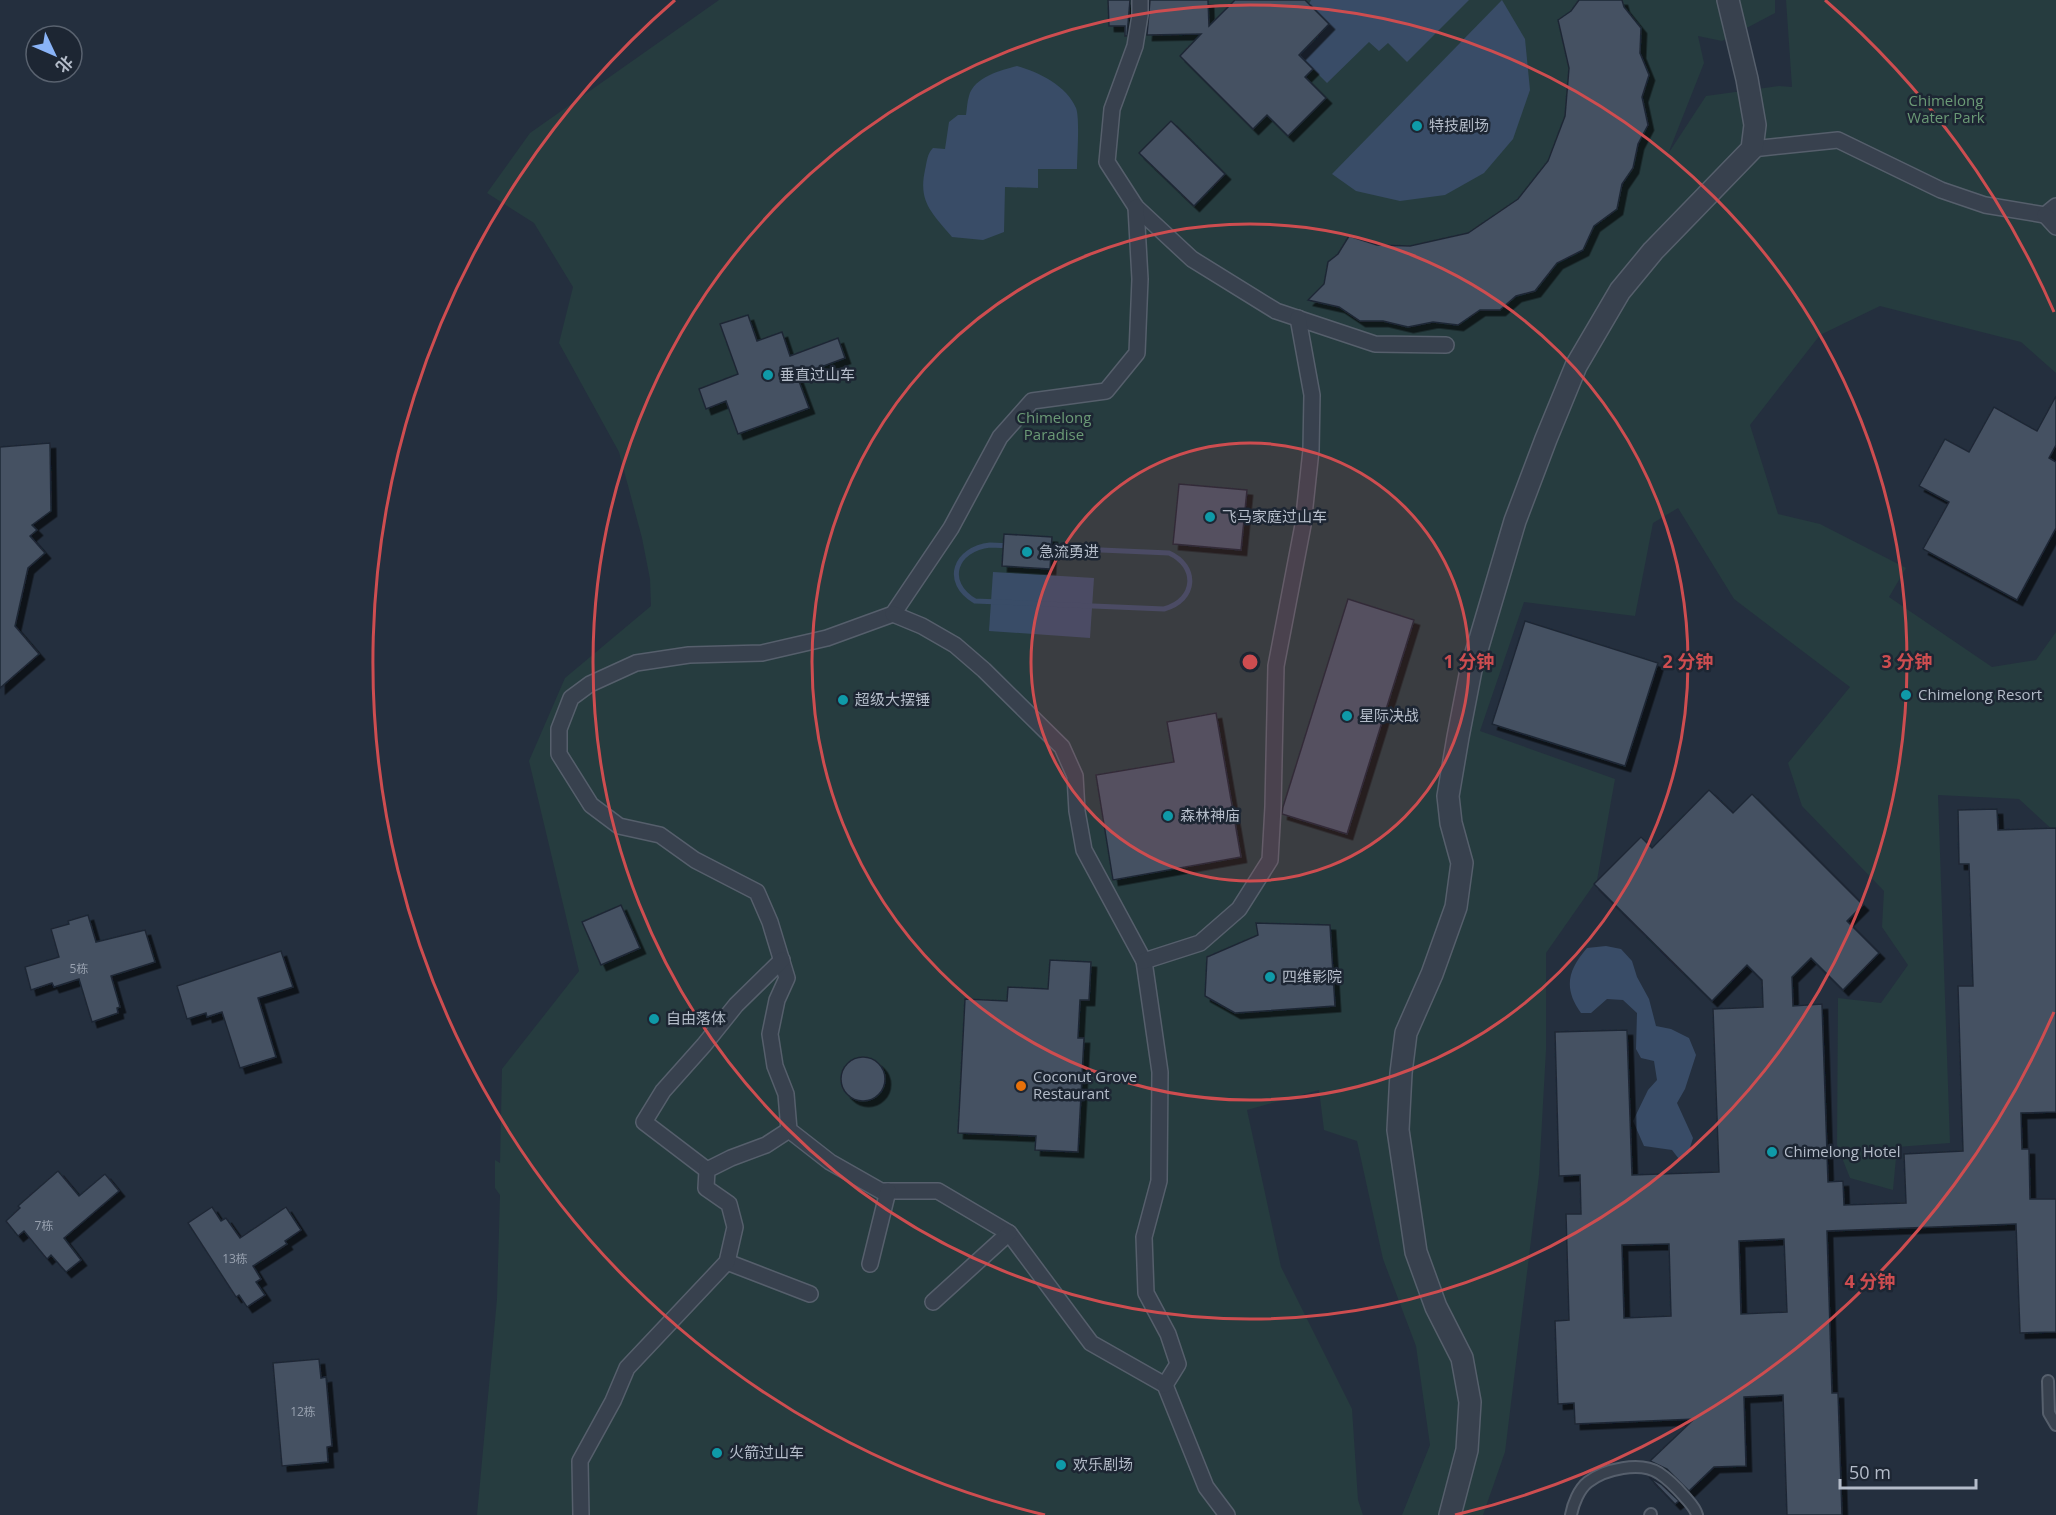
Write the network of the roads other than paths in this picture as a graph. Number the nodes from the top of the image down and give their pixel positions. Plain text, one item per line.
1 (1140, 0) edge
2 (1728, 0) edge
3 (1752, 149) junction
4 (1136, 207) junction
5 (2050, 211) edge
6 (2056, 226) edge
7 (1298, 318) junction
8 (1446, 345) dead end
9 (893, 614) junction
10 (782, 960) junction
11 (1144, 961) junction
12 (789, 1130) junction
13 (706, 1170) junction
14 (888, 1191) junction
15 (1009, 1233) junction
16 (727, 1262) junction
17 (870, 1264) dead end
18 (810, 1294) dead end
19 (933, 1302) dead end
20 (2048, 1382) dead end
21 (1165, 1385) junction
22 (2056, 1425) edge
23 (581, 1515) edge
24 (1227, 1515) edge
25 (1450, 1515) edge
26 (1571, 1515) edge
27 (1697, 1515) edge

1 - 4 street
2 - 3 street
3 - 5 street
3 - 25 street
4 - 7 street
4 - 9 street
5 - 6 street
7 - 8 street
7 - 11 street
9 - 10 street
9 - 11 street
10 - 12 street
10 - 13 street
11 - 21 street
12 - 13 street
12 - 14 street
13 - 16 street
14 - 15 street
14 - 17 street
15 - 19 street
15 - 21 street
16 - 18 street
16 - 23 street
20 - 22 lane
21 - 24 street
26 - 27 lane

